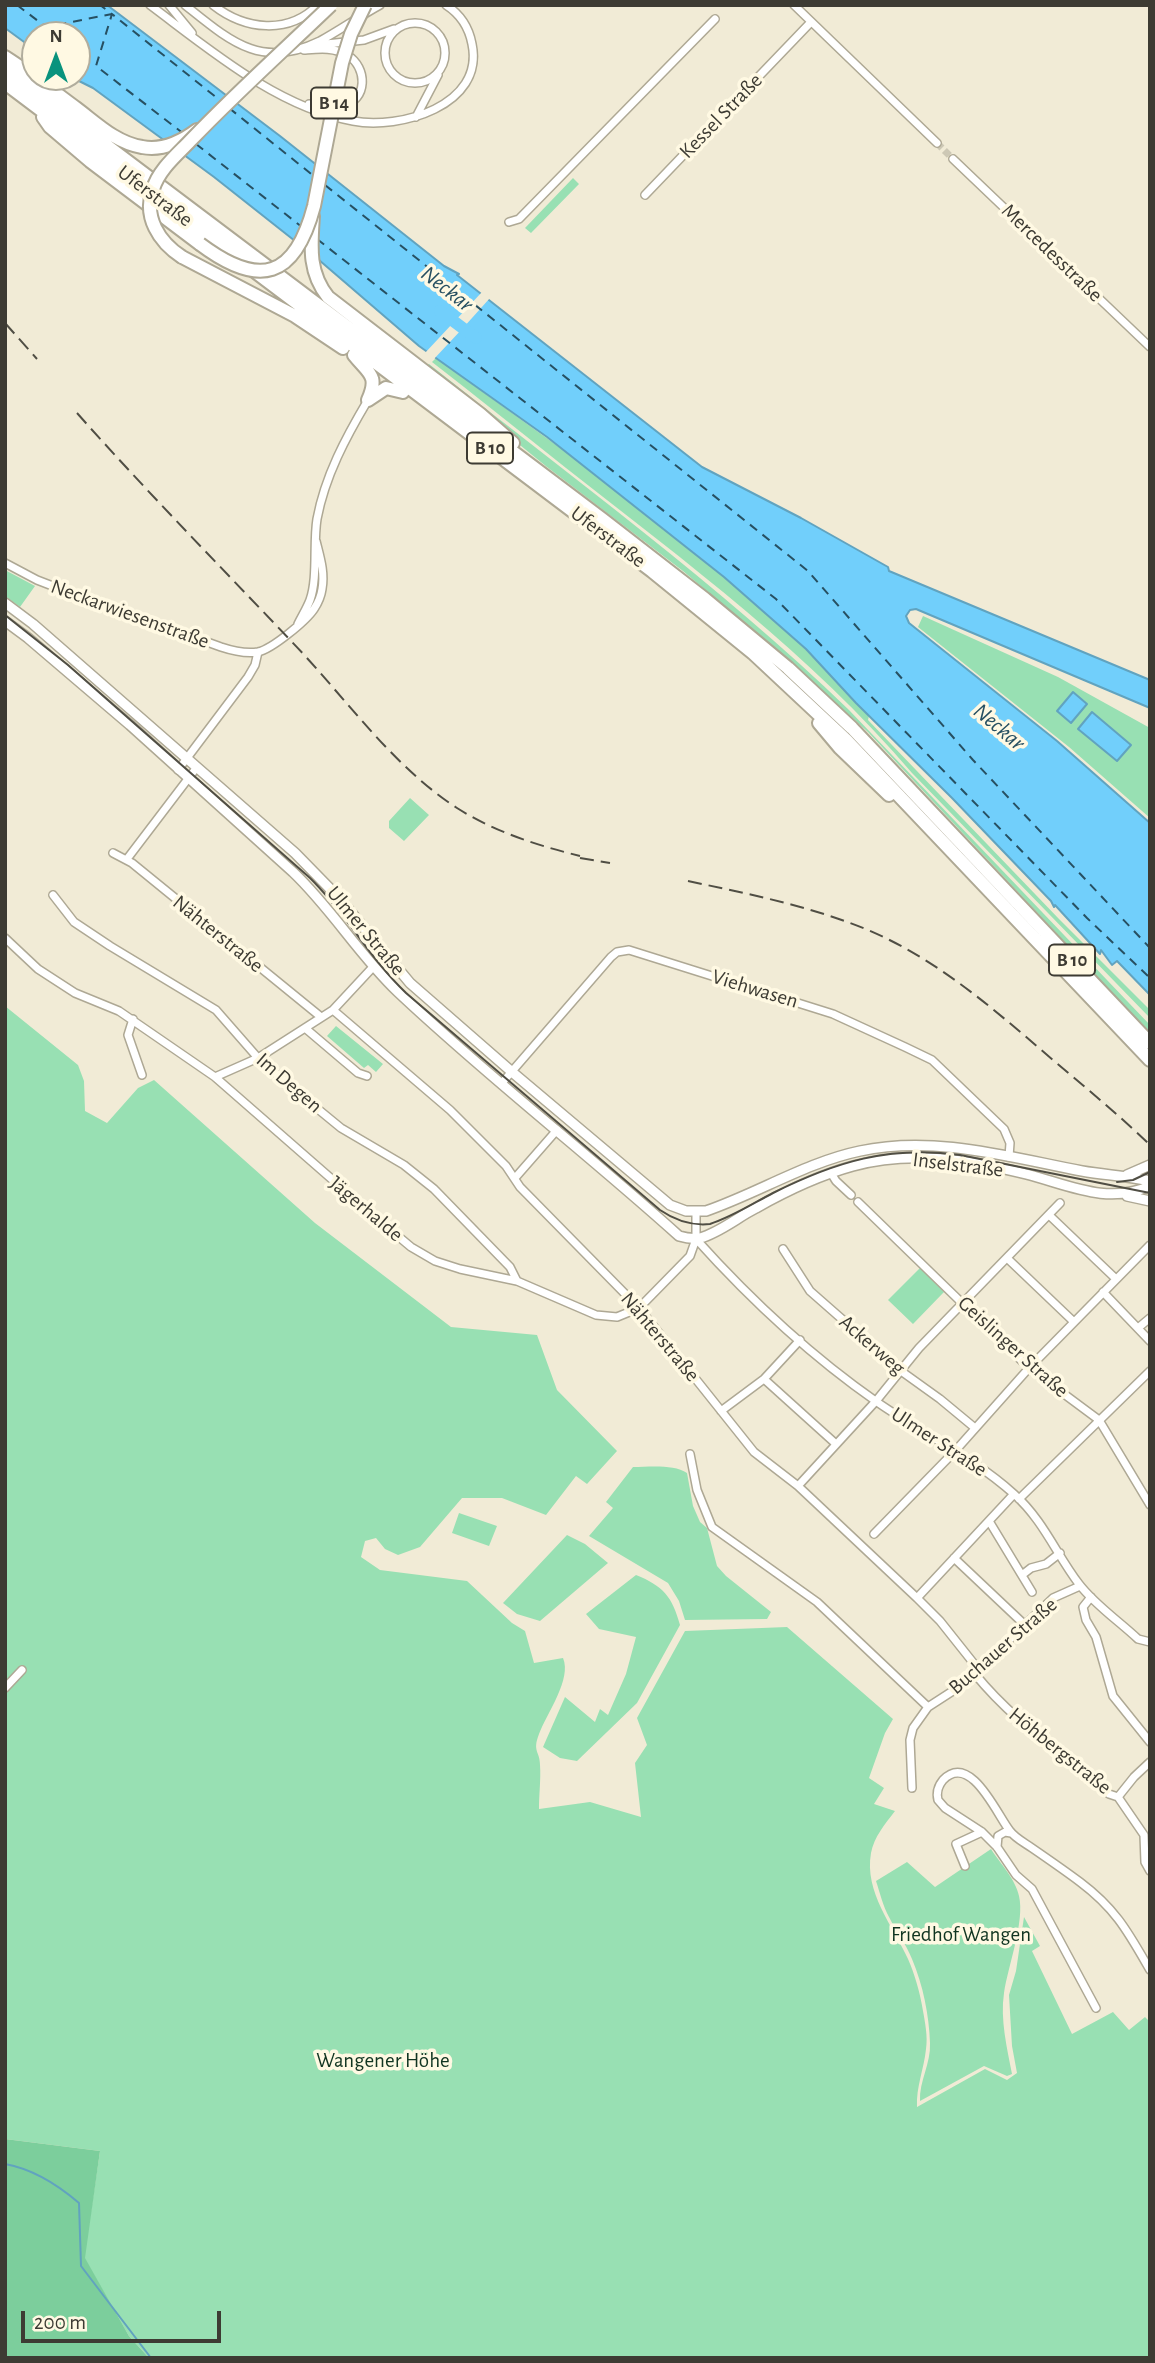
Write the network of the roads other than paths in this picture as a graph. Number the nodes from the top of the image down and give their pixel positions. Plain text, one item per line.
1 (150, 5) edge
2 (169, 5) edge
3 (184, 5) edge
4 (213, 5) edge
5 (318, 5) edge
6 (331, 5) edge
7 (365, 5) edge
8 (380, 5) edge
9 (446, 5) edge
10 (794, 5) edge
11 (715, 19) dead end
12 (811, 22) junction
13 (402, 26) junction
14 (199, 42) junction
15 (303, 48) junction
16 (293, 51) junction
17 (5, 57) edge
18 (443, 65) junction
19 (5, 69) edge
20 (5, 83) edge
21 (299, 103) junction
22 (35, 105) junction
23 (415, 118) junction
24 (209, 121) junction
25 (937, 143) tunnel mouth
26 (953, 159) tunnel mouth
27 (645, 195) dead end
28 (314, 206) junction
29 (509, 222) dead end
30 (1150, 347) edge
31 (354, 355) junction
32 (403, 393) junction
33 (368, 400) junction
34 (524, 459) junction
35 (5, 563) edge
36 (5, 603) edge
37 (5, 621) edge
38 (258, 652) junction
39 (187, 758) junction
40 (197, 768) junction
41 (178, 770) junction
42 (188, 779) junction
43 (922, 818) junction
44 (113, 853) dead end
45 (127, 859) junction
46 (53, 895) dead end
47 (5, 938) edge
48 (373, 967) junction
49 (333, 1010) junction
50 (321, 1017) junction
51 (133, 1019) junction
52 (305, 1028) junction
53 (1150, 1043) edge
54 (258, 1058) junction
55 (1150, 1060) edge
56 (512, 1072) junction
57 (142, 1074) dead end
58 (367, 1076) dead end
59 (215, 1077) junction
60 (501, 1084) junction
61 (557, 1130) junction
62 (1009, 1157) junction
63 (1150, 1165) edge
64 (831, 1173) junction
65 (1120, 1176) junction
66 (515, 1178) junction
67 (1149, 1185) edge
68 (851, 1195) dead end
69 (1122, 1195) junction
70 (858, 1202) dead end
71 (1150, 1202) edge
72 (1060, 1203) dead end
73 (696, 1212) junction
74 (1049, 1215) junction
75 (695, 1243) junction
76 (1150, 1245) edge
77 (783, 1249) dead end
78 (1008, 1259) junction
79 (1116, 1279) junction
80 (517, 1281) junction
81 (1103, 1292) junction
82 (963, 1303) junction
83 (639, 1308) junction
84 (1150, 1318) edge
85 (1074, 1322) junction
86 (1138, 1328) junction
87 (800, 1340) junction
88 (1150, 1341) edge
89 (1029, 1368) junction
90 (901, 1371) junction
91 (1150, 1371) edge
92 (764, 1379) junction
93 (876, 1401) junction
94 (721, 1411) junction
95 (1099, 1420) junction
96 (975, 1429) junction
97 (836, 1444) junction
98 (956, 1450) junction
99 (690, 1454) dead end
100 (797, 1486) junction
101 (1016, 1496) junction
102 (1150, 1505) edge
103 (989, 1521) junction
104 (874, 1534) dead end
105 (1060, 1553) junction
106 (954, 1558) junction
107 (1022, 1575) junction
108 (1080, 1586) junction
109 (1032, 1592) dead end
110 (1091, 1597) junction
111 (917, 1598) junction
112 (1026, 1626) junction
113 (1150, 1642) edge
114 (22, 1670) dead end
115 (977, 1672) junction
116 (5, 1688) edge
117 (928, 1707) junction
118 (1150, 1742) edge
119 (1150, 1762) edge
120 (912, 1788) dead end
121 (1118, 1797) junction
122 (982, 1832) junction
123 (1011, 1833) junction
124 (1148, 1844) edge
125 (997, 1847) junction
126 (965, 1866) dead end
127 (1150, 1871) edge
128 (1150, 1970) edge
129 (1096, 2008) dead end

1 - 14 street
2 - 14 street
3 - 16 street
4 - 5 street
6 - 24 highway, bridge
7 - 28 highway, B 14, bridge
8 - 15 street
9 - 23 street
10 - 12 street
11 - 29 street
12 - 25 street
12 - 27 street, Kessel Straße
13 - 15 street
13 - 18 street
13 - 18 street
14 - 21 street
15 - 16 street
16 - 21 street
17 - 24 highway, bridge
18 - 23 street
19 - 34 highway, Uferstraße / B 10
20 - 22 highway, Uferstraße / B 10
21 - 23 street
22 - 28 highway, B 14, bridge
22 - 43 highway, Uferstraße / B 10
24 - 31 highway, bridge
26 - 30 street, Mercedesstraße
28 - 34 highway, B 14, bridge
31 - 32 highway
31 - 33 highway
32 - 33 highway
32 - 43 highway
33 - 38 street
34 - 53 highway, Uferstraße / B 10
35 - 38 street, Neckarwiesenstraße
36 - 39 street, Ulmer Straße
37 - 41 street, Ulmer Straße
38 - 39 street
39 - 40 street, Ulmer Straße
39 - 41 street
40 - 42 street
40 - 56 street, Ulmer Straße
41 - 42 street, Ulmer Straße
42 - 45 street
42 - 48 street, Ulmer Straße
43 - 55 highway, Uferstraße / B 10
44 - 45 street, Nähterstraße
45 - 50 street, Nähterstraße
46 - 54 street, Im Degen
47 - 51 street, Jägerhalde
48 - 49 street
48 - 60 street, Ulmer Straße
49 - 50 street
49 - 66 street, Nähterstraße
50 - 52 street
51 - 57 street
51 - 59 street, Jägerhalde
52 - 54 street
52 - 58 street
54 - 59 street
54 - 80 street, Im Degen
56 - 60 street, Viehwasen
56 - 62 street, Viehwasen
56 - 73 street, Ulmer Straße
59 - 80 street, Jägerhalde
60 - 61 street, Ulmer Straße
61 - 66 street
61 - 75 street, Ulmer Straße
62 - 65 street, Inselstraße
62 - 73 street, Inselstraße
63 - 65 street
63 - 67 street
64 - 68 street
64 - 69 street, Inselstraße
64 - 75 street, Inselstraße
65 - 67 street, Inselstraße
66 - 83 street, Nähterstraße
67 - 69 street, Inselstraße
69 - 71 street
70 - 82 street, Geislinger Straße
72 - 74 street
73 - 75 street
74 - 78 street
74 - 79 street
75 - 83 street
75 - 87 street, Ulmer Straße
76 - 79 street
77 - 90 street, Ackerweg
78 - 82 street
78 - 85 street
79 - 81 street
80 - 83 street, Jägerhalde
81 - 85 street
81 - 86 street
82 - 89 street, Geislinger Straße
82 - 90 street
83 - 94 street, Nähterstraße
84 - 86 street
85 - 89 street
86 - 88 street
87 - 92 street
87 - 93 street, Ulmer Straße
89 - 95 street, Geislinger Straße
89 - 96 street
90 - 93 street
90 - 96 street, Ackerweg
91 - 95 street
92 - 94 street
92 - 97 street
93 - 97 street
93 - 98 street, Ulmer Straße
94 - 100 street, Nähterstraße
95 - 101 street
95 - 102 street, Geislinger Straße
96 - 98 street
97 - 100 street
98 - 101 street, Ulmer Straße
98 - 104 street
99 - 117 street
100 - 111 street, Nähterstraße
101 - 103 street
101 - 105 street, Ulmer Straße
103 - 106 street
103 - 107 street
105 - 107 street
105 - 108 street, Ulmer Straße
106 - 111 street
106 - 112 street
107 - 109 street
108 - 110 street, Ulmer Straße
108 - 112 street, Buchauer Straße
110 - 113 street, Ulmer Straße
110 - 118 street
111 - 115 street, Nähterstraße
112 - 115 street, Buchauer Straße
114 - 116 street
115 - 117 street, Buchauer Straße
115 - 121 street, Höhbergstraße
117 - 120 street, Buchauer Straße
119 - 121 street
121 - 124 street, Höhbergstraße
122 - 123 street
122 - 125 street
122 - 126 street
123 - 125 street
123 - 128 street
124 - 127 street, Höhbergstraße
125 - 129 street

